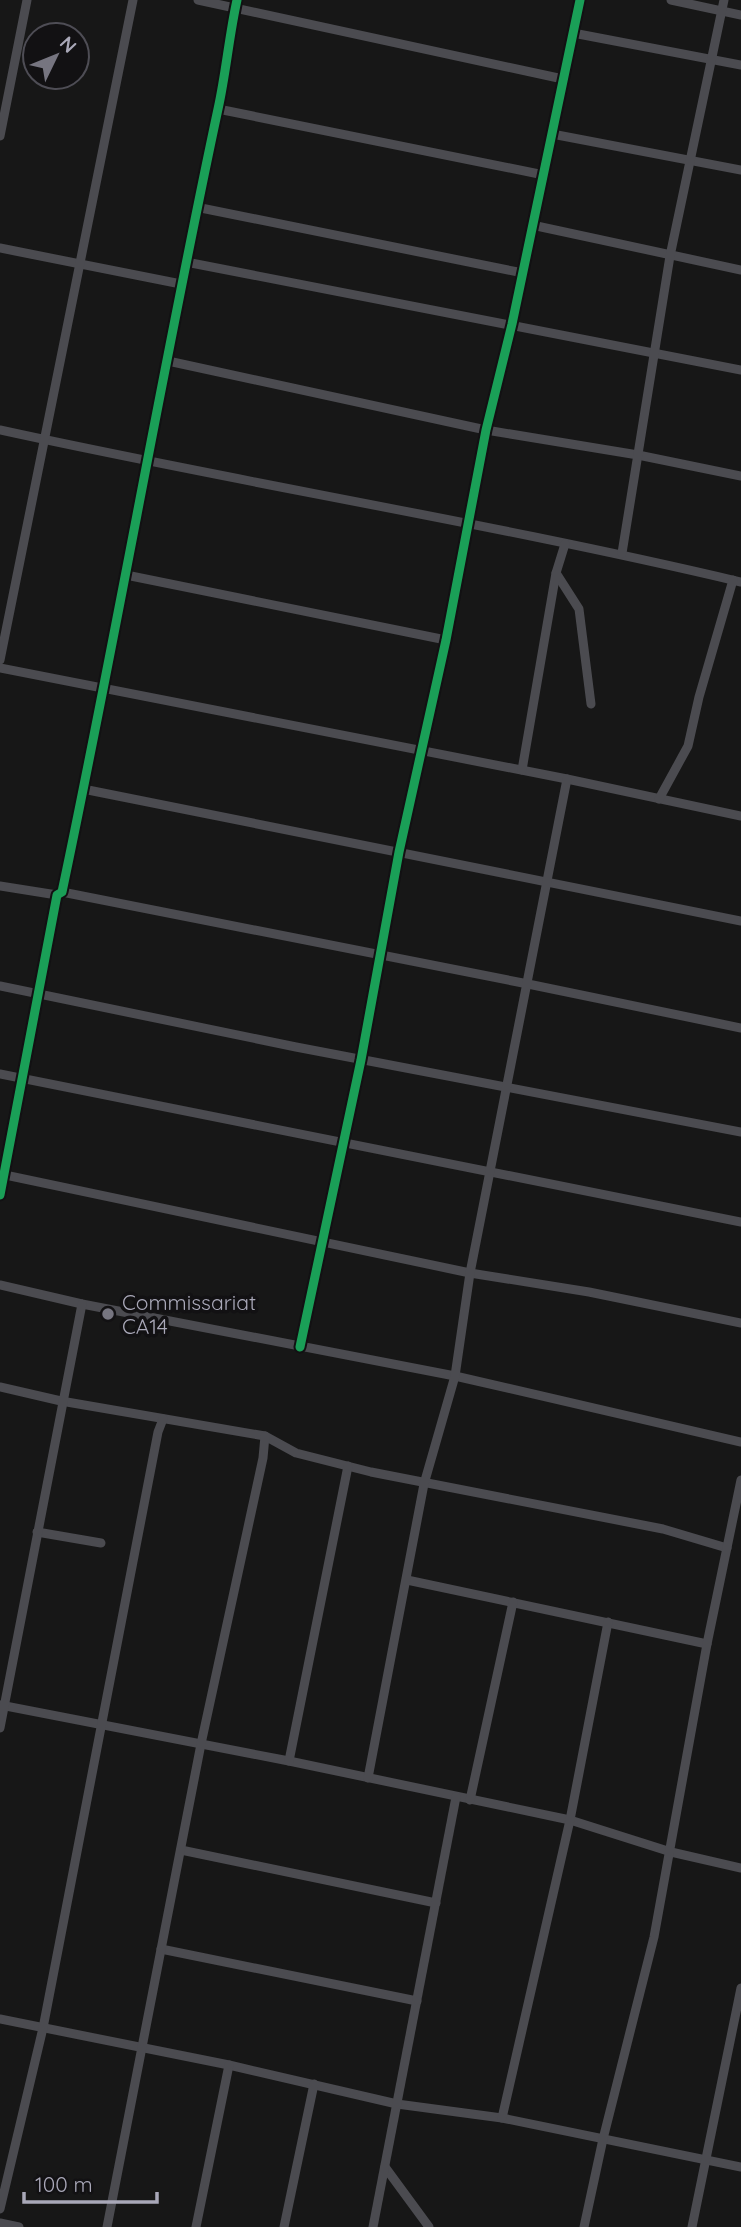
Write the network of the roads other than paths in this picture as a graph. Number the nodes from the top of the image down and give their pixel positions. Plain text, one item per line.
1 (27, 0) edge
2 (133, 0) edge
3 (198, 0) edge
4 (580, 0) edge
5 (671, 0) edge
6 (724, 0) edge
7 (236, 4) edge
8 (721, 11) junction
9 (741, 15) edge
10 (573, 33) junction
11 (711, 59) junction
12 (741, 65) edge
13 (563, 79) junction
14 (218, 109) junction
15 (552, 134) junction
16 (0, 136) edge
17 (689, 160) junction
18 (741, 170) edge
19 (544, 175) junction
20 (196, 207) junction
21 (532, 225) junction
22 (0, 248) edge
23 (670, 256) junction
24 (186, 262) junction
25 (82, 263) junction
26 (741, 270) edge
27 (523, 273) junction
28 (181, 284) junction
29 (512, 324) junction
30 (653, 352) junction
31 (168, 362) junction
32 (741, 370) edge
33 (0, 430) edge
34 (486, 430) junction
35 (44, 440) junction
36 (638, 455) junction
37 (148, 460) junction
38 (741, 476) edge
39 (470, 522) junction
40 (565, 544) junction
41 (622, 553) junction
42 (556, 573) junction
43 (126, 575) junction
44 (737, 581) edge
45 (446, 640) junction
46 (0, 660) edge
47 (0, 668) edge
48 (103, 690) junction
49 (591, 704) dead end
50 (422, 752) junction
51 (522, 770) junction
52 (567, 779) junction
53 (83, 789) junction
54 (659, 799) junction
55 (741, 816) edge
56 (399, 852) junction
57 (546, 881) junction
58 (0, 886) edge
59 (59, 894) junction
60 (741, 921) edge
61 (379, 955) junction
62 (528, 984) junction
63 (0, 986) edge
64 (39, 993) junction
65 (741, 1028) edge
66 (360, 1060) junction
67 (0, 1074) edge
68 (23, 1078) junction
69 (506, 1088) junction
70 (741, 1132) edge
71 (343, 1142) junction
72 (491, 1171) junction
73 (2, 1174) edge
74 (0, 1195) edge
75 (741, 1222) edge
76 (323, 1242) junction
77 (470, 1273) junction
78 (0, 1285) edge
79 (82, 1304) junction
80 (741, 1323) edge
81 (300, 1347) junction
82 (454, 1376) junction
83 (0, 1387) edge
84 (61, 1401) junction
85 (163, 1419) junction
86 (265, 1436) junction
87 (741, 1442) edge
88 (348, 1466) junction
89 (741, 1480) edge
90 (424, 1484) junction
91 (37, 1532) junction
92 (101, 1543) dead end
93 (727, 1548) junction
94 (407, 1580) junction
95 (513, 1602) junction
96 (608, 1622) junction
97 (707, 1644) junction
98 (2, 1705) edge
99 (101, 1725) junction
100 (0, 1728) edge
101 (201, 1744) junction
102 (289, 1761) junction
103 (368, 1778) junction
104 (456, 1797) junction
105 (470, 1800) junction
106 (570, 1820) junction
107 (181, 1850) junction
108 (671, 1852) junction
109 (741, 1868) edge
110 (436, 1903) junction
111 (161, 1948) junction
112 (741, 1989) edge
113 (417, 2001) junction
114 (0, 2018) edge
115 (43, 2028) junction
116 (141, 2048) junction
117 (229, 2064) junction
118 (314, 2084) junction
119 (397, 2104) junction
120 (502, 2118) junction
121 (603, 2139) junction
122 (705, 2159) junction
123 (385, 2167) junction
124 (741, 2167) edge
125 (0, 2209) edge
126 (0, 2223) edge
127 (19, 2227) edge
128 (107, 2227) edge
129 (196, 2227) edge
130 (284, 2227) edge
131 (373, 2227) edge
132 (429, 2227) edge
133 (583, 2227) edge
134 (692, 2227) edge

1 - 16 street
2 - 25 street
3 - 7 street
4 - 10 street
5 - 8 street
6 - 8 street
7 - 13 street
7 - 14 street
8 - 9 street
8 - 11 street
10 - 11 street
10 - 13 street
11 - 12 street
11 - 17 street
13 - 15 street
14 - 19 street
14 - 20 street
15 - 17 street
15 - 19 street
17 - 18 street
17 - 23 street
19 - 21 street
20 - 24 street
20 - 27 street
21 - 23 street
21 - 27 street
22 - 25 street
23 - 26 street
23 - 30 street
24 - 28 street
24 - 29 street
25 - 28 street
25 - 35 street
27 - 29 street
28 - 31 street
29 - 30 street
29 - 34 street
30 - 32 street
30 - 36 street
31 - 34 street
31 - 37 street
33 - 35 street
34 - 36 street
34 - 39 street
35 - 37 street
35 - 46 street
36 - 38 street
36 - 41 street
37 - 39 street
37 - 43 street
39 - 40 street
39 - 45 street
40 - 41 street
40 - 42 street
41 - 44 street
42 - 49 street
42 - 51 street
43 - 45 street
43 - 48 street
44 - 54 street
45 - 50 street
47 - 48 street
48 - 50 street
48 - 53 street
50 - 51 street
50 - 56 street
51 - 52 street
52 - 54 street
52 - 57 street
53 - 56 street
53 - 59 street
54 - 55 street
56 - 57 street
56 - 61 street
57 - 60 street
57 - 62 street
58 - 59 street
59 - 61 street
59 - 64 street
61 - 62 street
61 - 66 street
62 - 65 street
62 - 69 street
63 - 64 street
64 - 66 street
64 - 68 street
66 - 69 street
66 - 71 street
67 - 68 street
68 - 71 street
68 - 73 street
69 - 70 street
69 - 72 street
71 - 72 street
71 - 76 street
72 - 75 street
72 - 77 street
73 - 74 street
73 - 76 street
76 - 77 street
76 - 81 street
77 - 80 street
77 - 82 street
78 - 79 street
79 - 81 street
79 - 84 street
81 - 82 street
82 - 87 street
82 - 90 street
83 - 84 street
84 - 85 street
84 - 91 street
85 - 86 street
85 - 99 street
86 - 88 street
86 - 101 street
88 - 90 street
88 - 102 street
89 - 93 street
90 - 93 street
90 - 94 street
91 - 92 street
91 - 98 street
93 - 97 street
94 - 95 street
94 - 103 street
95 - 96 street
95 - 105 street
96 - 97 street
96 - 106 street
97 - 108 street
98 - 99 street
98 - 100 street
99 - 101 street
99 - 115 street
101 - 102 street
101 - 107 street
102 - 103 street
103 - 104 street
104 - 105 street
104 - 110 street
105 - 106 street
106 - 108 street
106 - 120 street
107 - 110 street
107 - 111 street
108 - 109 street
108 - 121 street
110 - 113 street
111 - 113 street
111 - 116 street
112 - 122 street
113 - 119 street
114 - 115 street
115 - 116 street
115 - 125 street
116 - 117 street
116 - 128 street
117 - 118 street
117 - 129 street
118 - 119 street
118 - 130 street
119 - 120 street
119 - 123 street
120 - 121 street
121 - 122 street
121 - 133 street
122 - 124 street
122 - 134 street
123 - 131 street
123 - 132 street
126 - 127 street

